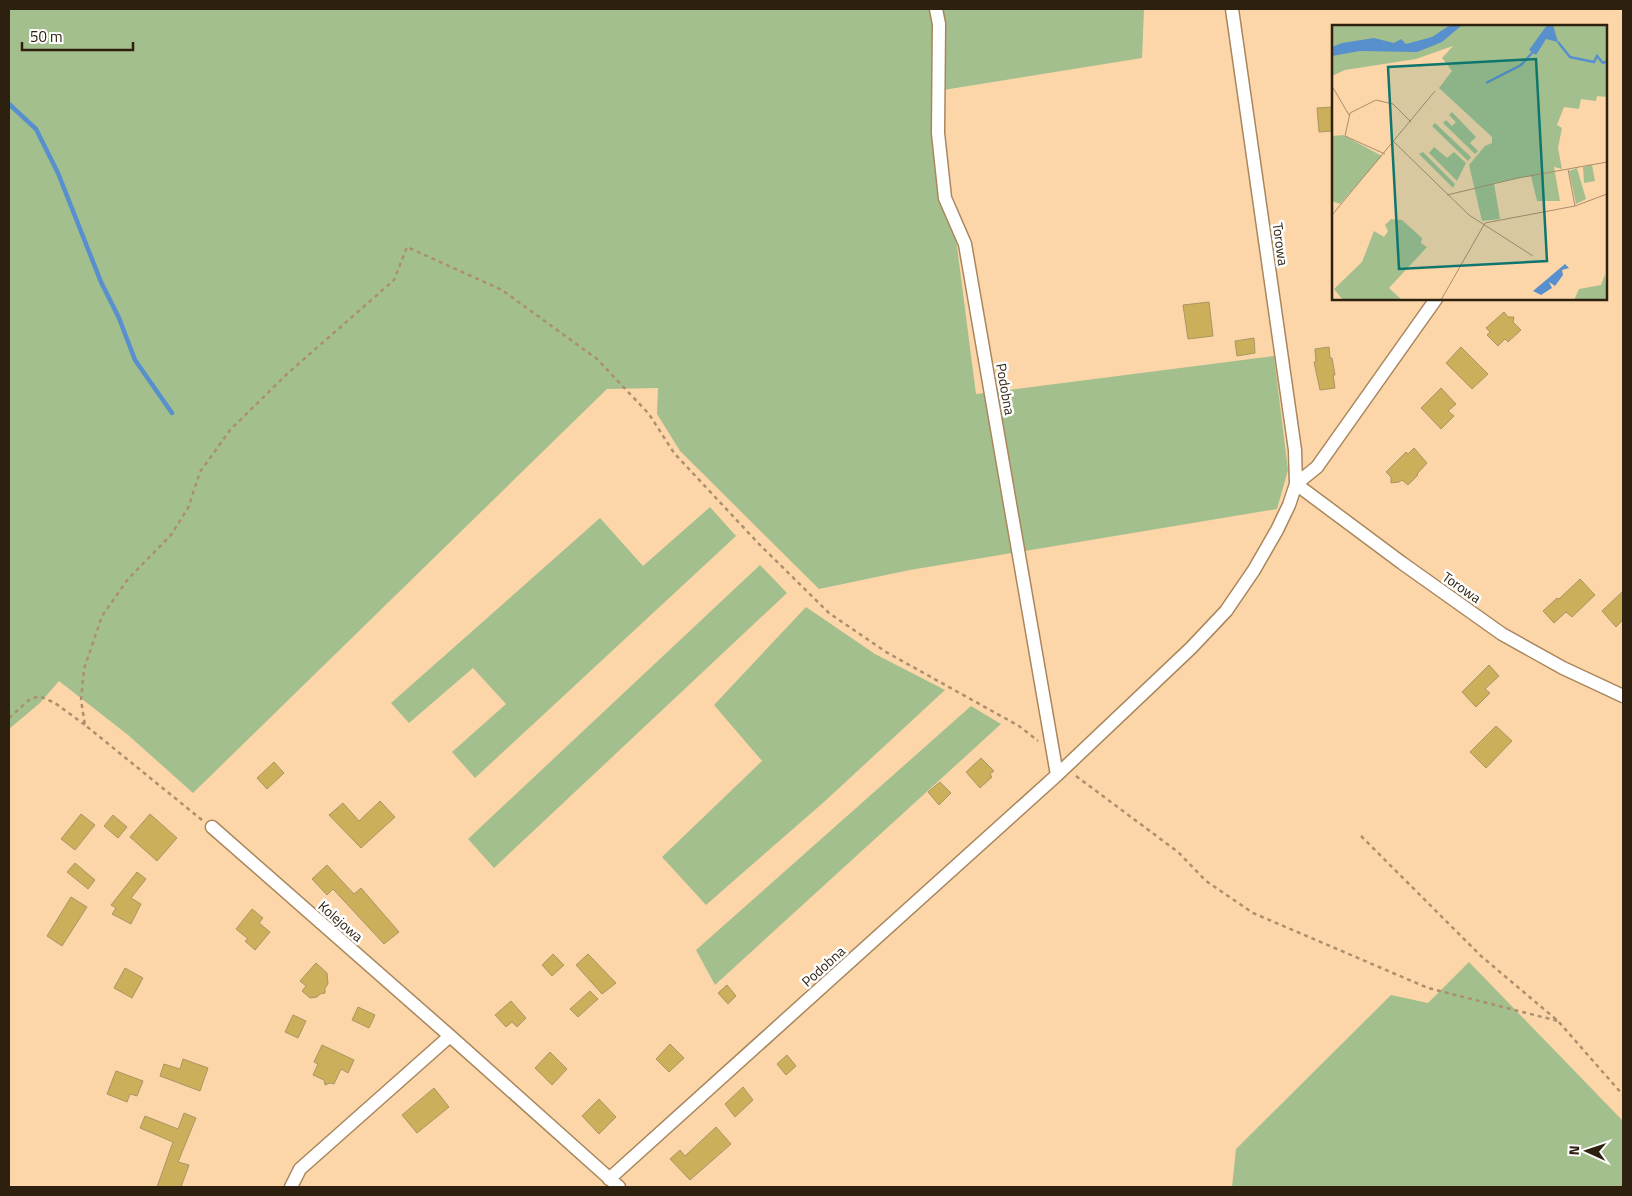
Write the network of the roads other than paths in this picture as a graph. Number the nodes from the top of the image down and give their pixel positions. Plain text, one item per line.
1 (936, 9) edge
2 (1232, 9) edge
3 (1435, 300) edge
4 (1296, 484) junction
5 (1623, 696) edge
6 (1061, 771) junction
7 (212, 827) road end
8 (450, 1036) junction
9 (614, 1183) edge
10 (291, 1187) edge

1 - 6 street, Podobna
2 - 4 street, Torowa
3 - 4 street
4 - 5 street, Torowa
4 - 6 street, Podobna
6 - 9 street, Podobna
7 - 8 street, Kolejowa
8 - 9 street, Kolejowa
8 - 10 street

